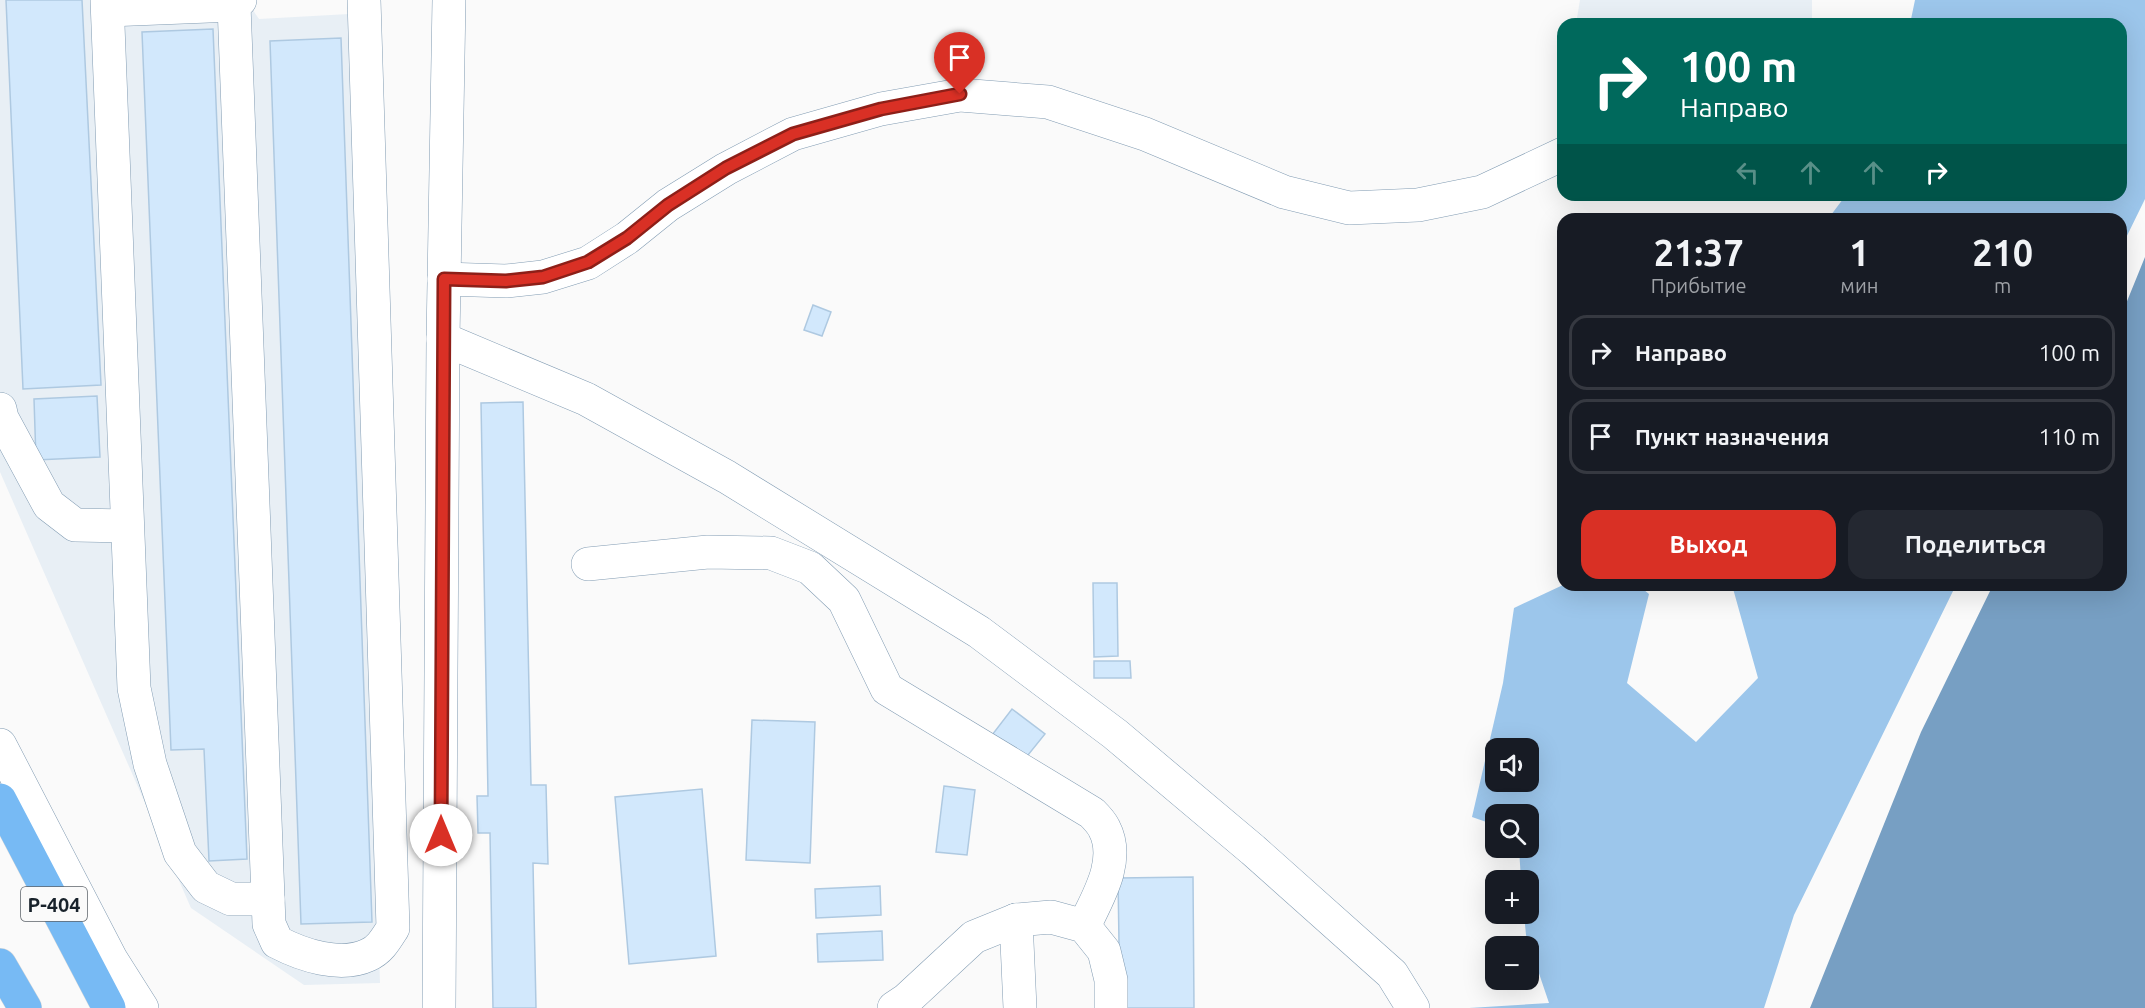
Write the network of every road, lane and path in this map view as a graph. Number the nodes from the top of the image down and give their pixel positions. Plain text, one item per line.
1 (364, 0) edge
2 (449, 0) edge
3 (237, 2) edge
4 (107, 5) edge
5 (1557, 157) edge
6 (444, 279) junction
7 (443, 339) junction
8 (0, 409) edge
9 (128, 526) junction
10 (588, 564) dead end
11 (0, 745) edge
12 (0, 800) edge
13 (268, 899) junction
14 (1016, 920) junction
15 (1084, 926) junction
16 (0, 965) edge
17 (933, 974) junction
18 (25, 1008) edge
19 (109, 1008) edge
20 (142, 1008) edge
21 (439, 1008) edge
22 (894, 1008) edge
23 (913, 1008) edge
24 (1020, 1008) edge
25 (1111, 1008) edge
26 (1413, 1008) edge

1 - 13 street
2 - 6 street
3 - 4 street
3 - 13 street
4 - 9 street
5 - 6 street
6 - 7 street
7 - 21 street
7 - 26 street
8 - 9 street
9 - 13 street
10 - 15 street
11 - 20 street
12 - 19 highway, Р-404
14 - 15 street
14 - 17 street
14 - 24 street
15 - 25 street
16 - 18 highway
17 - 22 street
17 - 23 street

